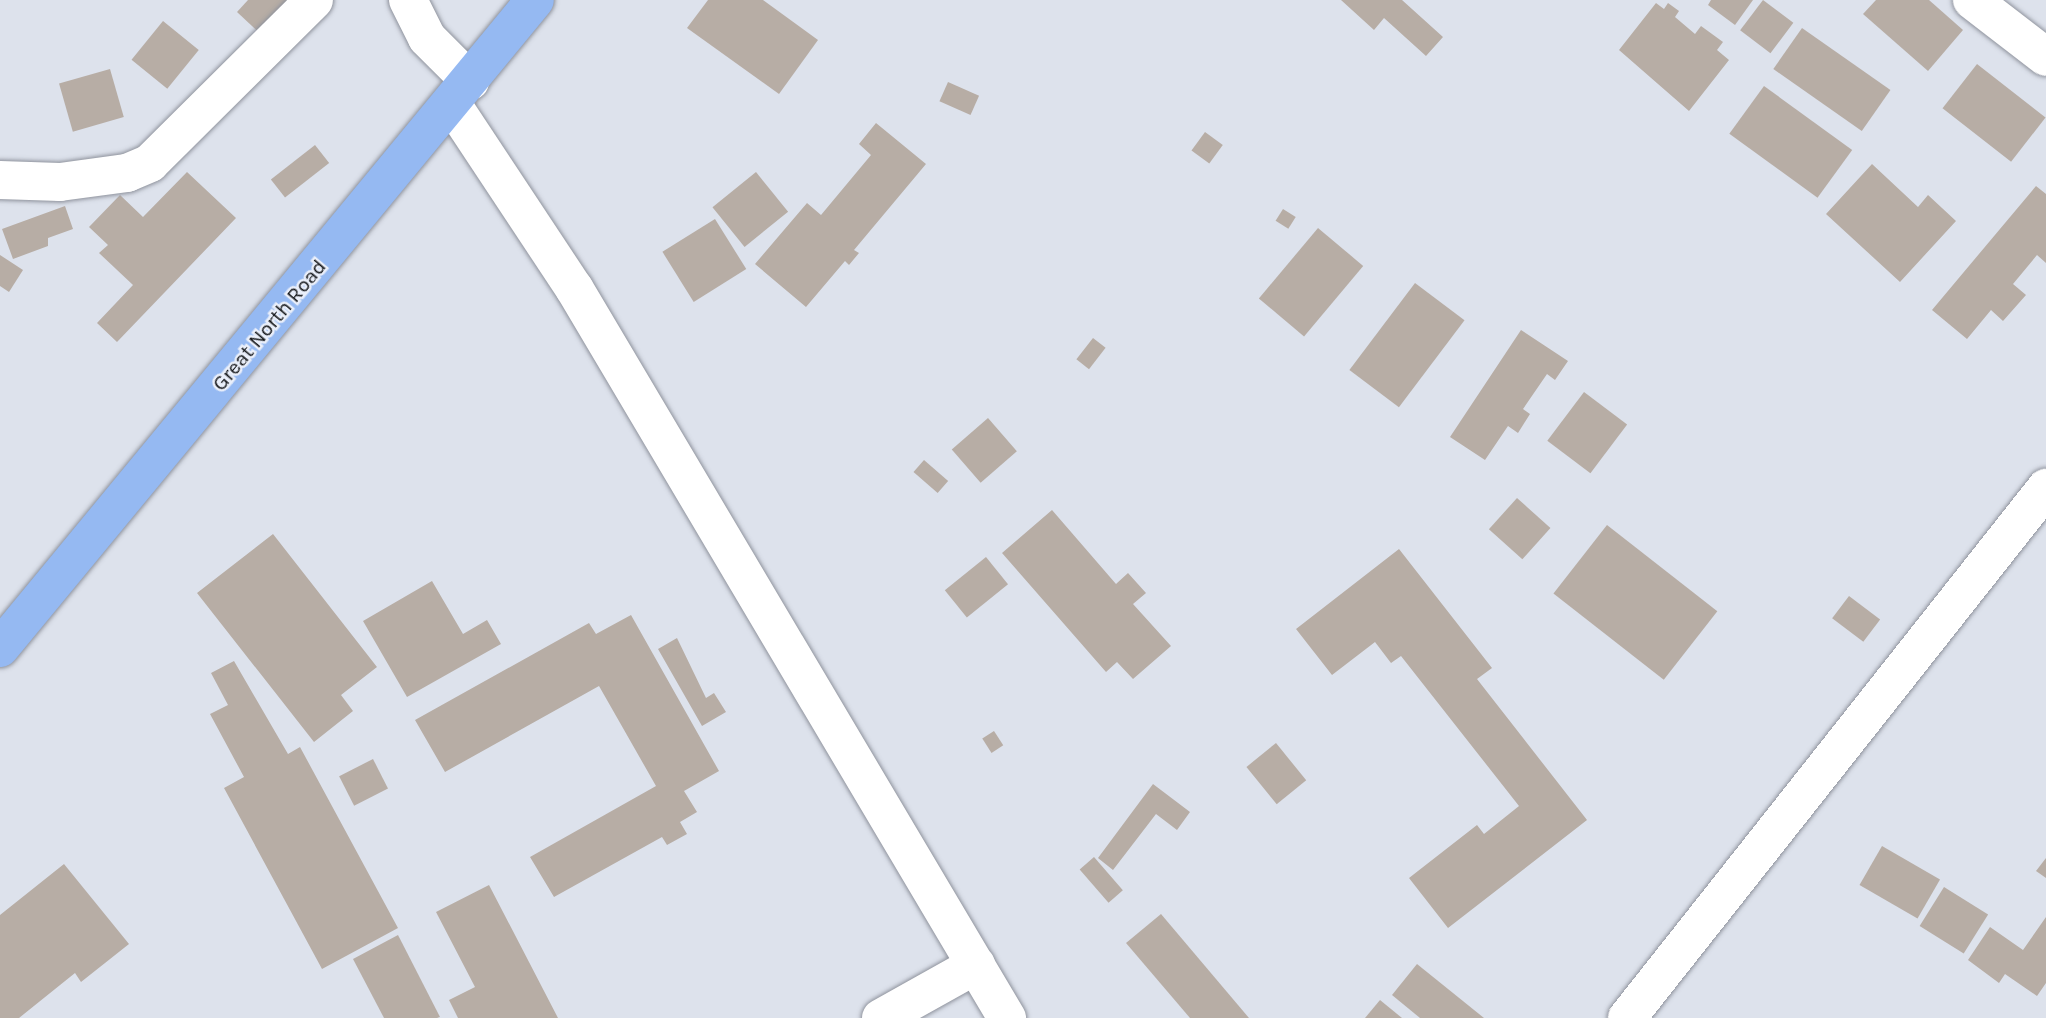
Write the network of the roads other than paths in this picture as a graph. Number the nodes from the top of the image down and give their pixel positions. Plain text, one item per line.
1 (314, 0) edge
2 (408, 0) edge
3 (535, 0) edge
4 (1972, 0) edge
5 (2046, 57) edge
6 (461, 93) junction
7 (0, 180) edge
8 (2046, 488) edge
9 (0, 648) edge
10 (976, 965) junction
11 (881, 1018) edge
12 (1007, 1018) edge
13 (1627, 1018) edge

1 - 7 street
2 - 6 street
3 - 6 highway, Great North Road
4 - 5 street
6 - 9 highway, Great North Road
6 - 10 street
8 - 13 street
10 - 11 street
10 - 12 street

